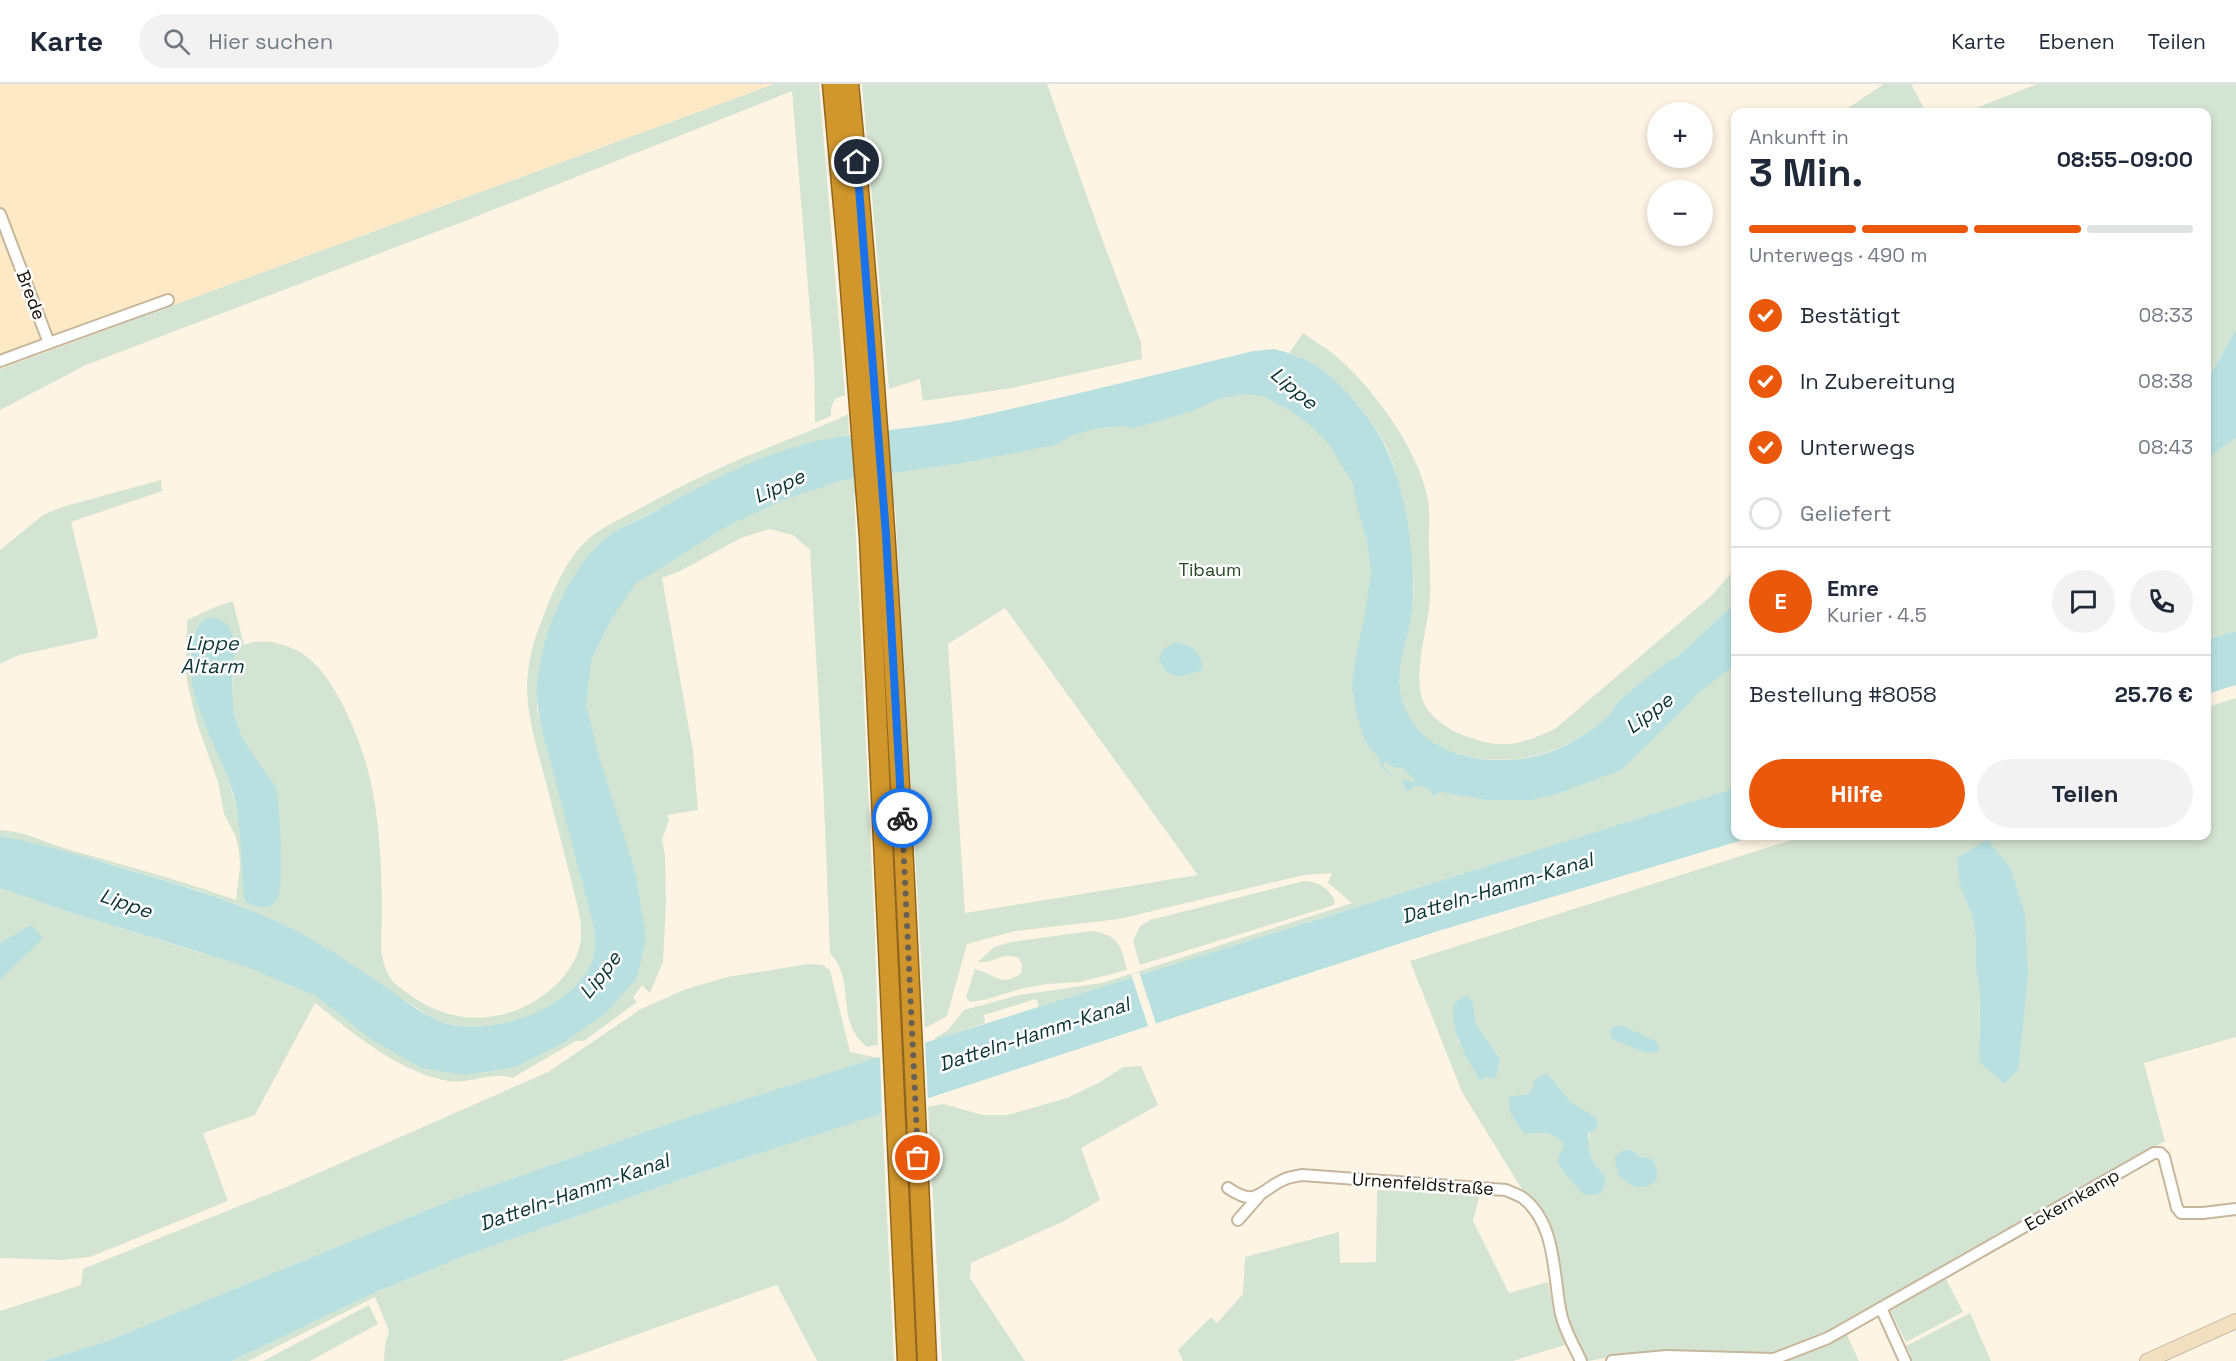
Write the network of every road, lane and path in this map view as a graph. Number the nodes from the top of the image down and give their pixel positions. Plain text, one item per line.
1 (832, 84) edge
2 (849, 84) edge
3 (0, 214) edge
4 (168, 300) dead end
5 (49, 343) junction
6 (0, 362) edge
7 (865, 367) junction
8 (877, 536) junction
9 (1228, 1188) dead end
10 (1259, 1196) junction
11 (2236, 1209) edge
12 (1238, 1220) dead end
13 (1881, 1308) junction
14 (2236, 1322) edge
15 (907, 1361) edge
16 (927, 1361) edge
17 (1581, 1361) edge
18 (1612, 1361) edge
19 (1905, 1361) edge
20 (2147, 1361) edge

1 - 7 highway
2 - 7 highway
3 - 5 street, Brede
4 - 5 street, Brede
5 - 6 street, Brede
7 - 8 highway
8 - 15 highway
8 - 16 highway
9 - 10 street
10 - 12 street, Urnenfeldstraße
10 - 17 street, Urnenfeldstraße
11 - 13 street, Eckernkamp
13 - 18 street
13 - 19 street
14 - 20 main road

